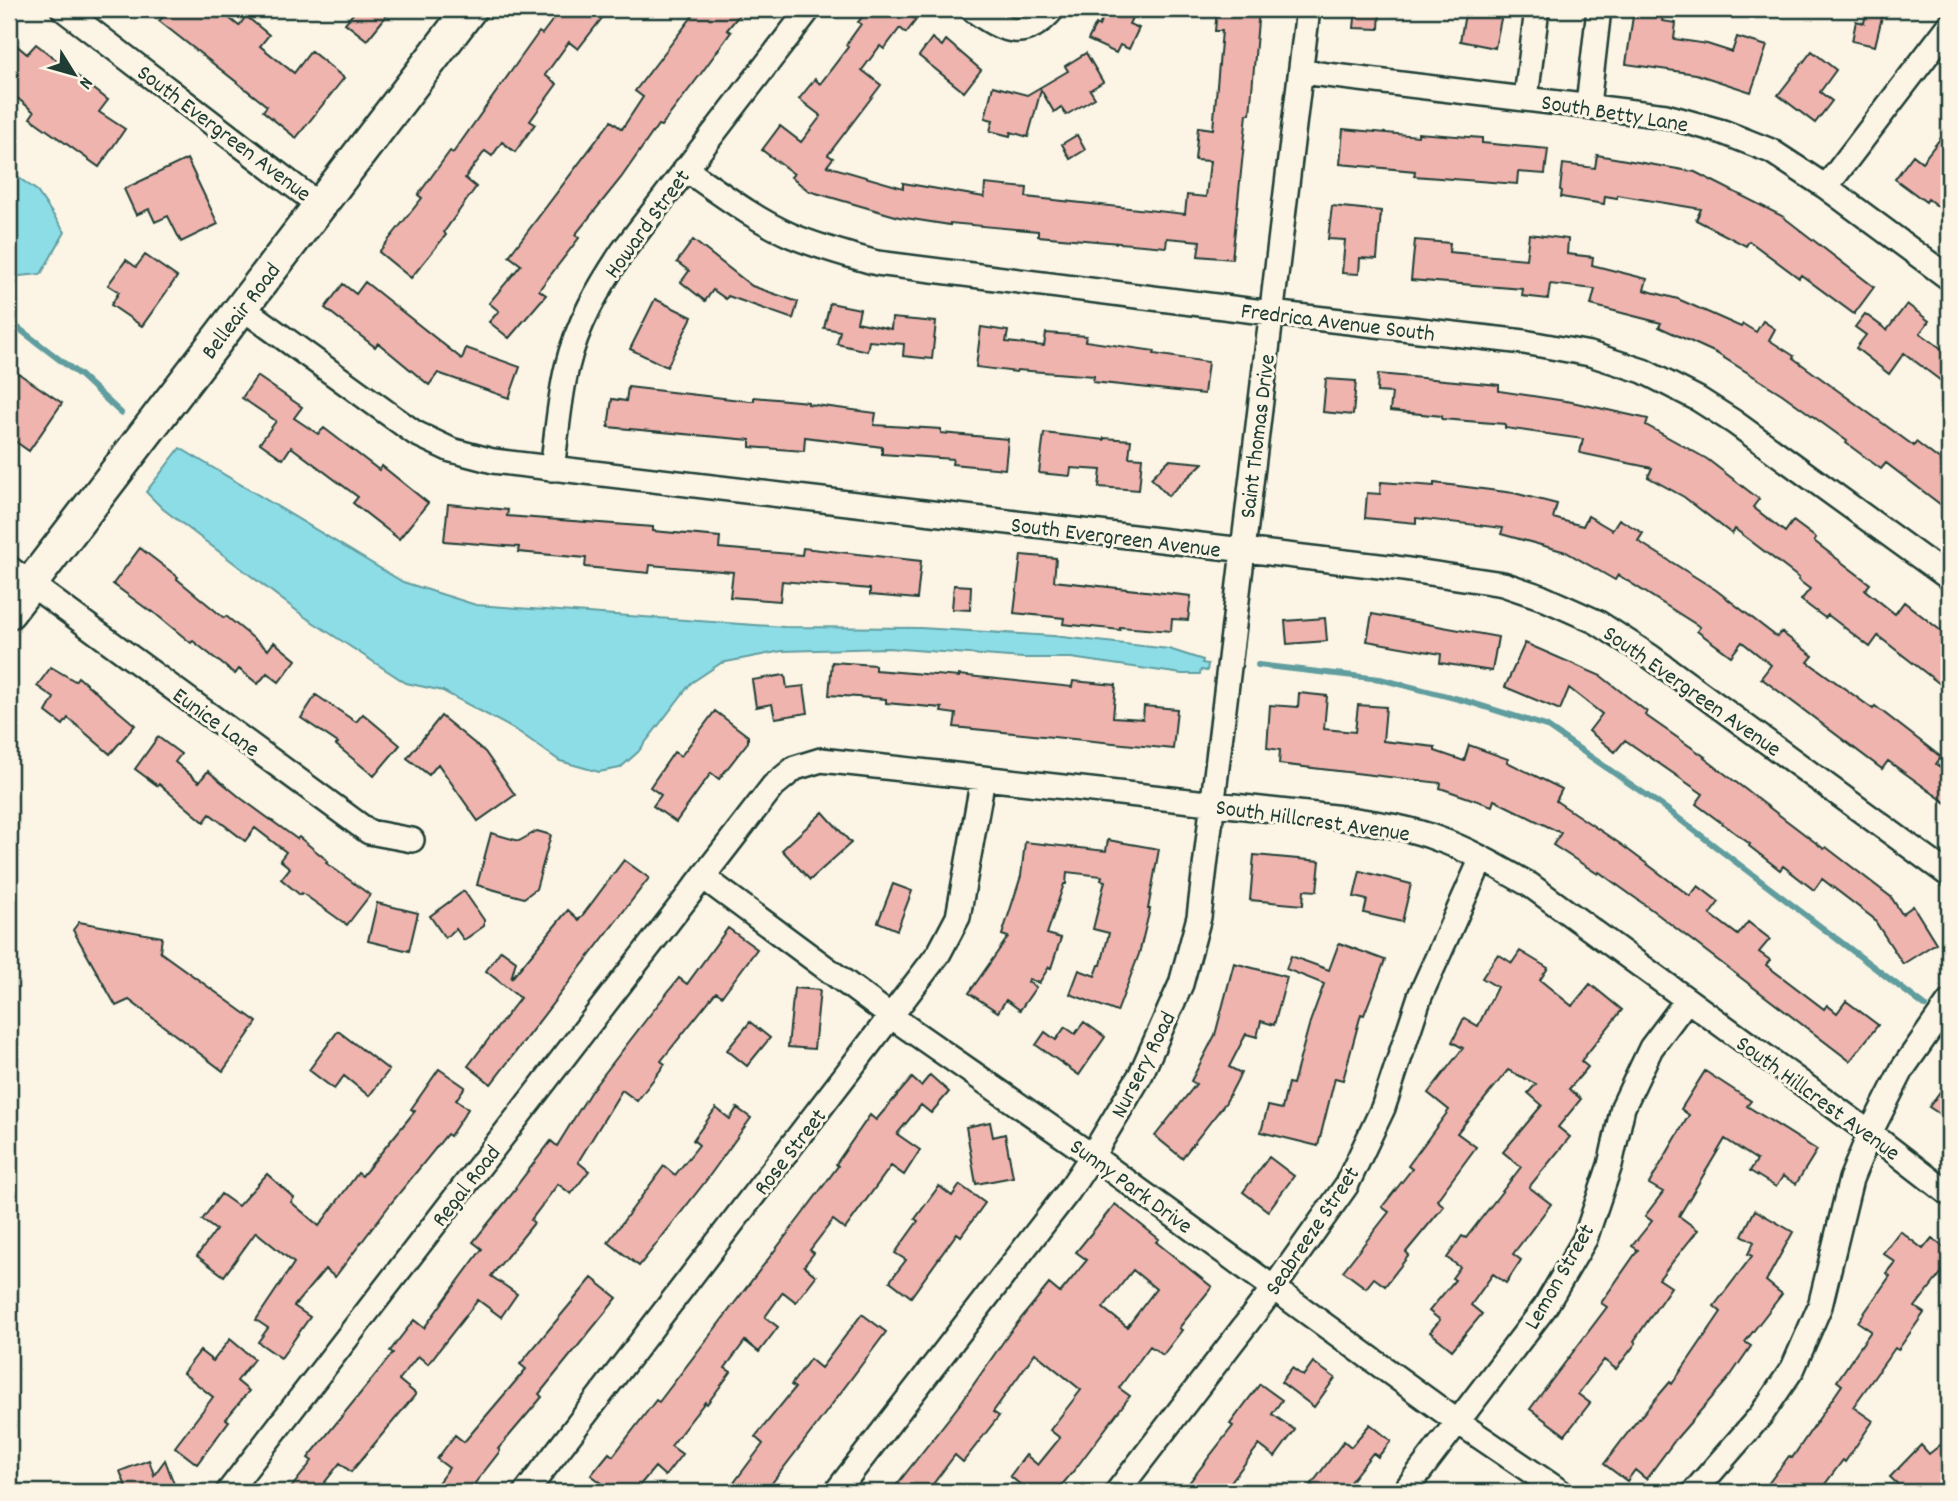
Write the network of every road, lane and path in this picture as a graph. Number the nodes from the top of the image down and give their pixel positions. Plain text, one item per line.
1 (63, 9) edge
2 (470, 9) edge
3 (809, 9) edge
4 (972, 9) edge
5 (1053, 9) edge
6 (1308, 9) edge
7 (1537, 9) edge
8 (1599, 9) edge
9 (1949, 26) edge
10 (1301, 72) junction
11 (1526, 98) junction
12 (1588, 105) junction
13 (685, 169) junction
14 (1826, 187) junction
15 (319, 205) junction
16 (1949, 278) edge
17 (241, 307) junction
18 (1271, 313) junction
19 (552, 469) junction
20 (1242, 551) junction
21 (19, 576) edge
22 (1949, 578) edge
23 (9, 612) edge
24 (983, 778) junction
25 (1214, 805) junction
26 (412, 841) dead end
27 (1482, 858) junction
28 (1949, 875) edge
29 (703, 877) junction
30 (1687, 1000) junction
31 (1949, 1002) edge
32 (892, 1017) junction
33 (1870, 1133) junction
34 (1092, 1156) junction
35 (1949, 1194) edge
36 (1273, 1289) junction
37 (1458, 1422) junction
38 (228, 1492) edge
39 (526, 1492) edge
40 (836, 1492) edge
41 (1117, 1492) edge
42 (1404, 1492) edge
43 (1561, 1492) edge
44 (1694, 1492) edge

1 - 15 street, South Evergreen Avenue
2 - 15 main road, Belleair Road
3 - 13 street, Howard Street
4 - 5 street
6 - 10 street
7 - 11 street
8 - 12 street
9 - 14 street
10 - 11 street, South Betty Lane
10 - 18 street, Saint Thomas Drive
11 - 12 street, South Betty Lane
12 - 14 street, South Betty Lane
13 - 18 street, Fredrica Avenue South
13 - 19 street, Howard Street
14 - 16 street, South Betty Lane
15 - 17 main road, Belleair Road
17 - 19 street, South Evergreen Avenue
17 - 21 main road, Belleair Road
18 - 20 street, Saint Thomas Drive
18 - 22 street, Fredrica Avenue South
19 - 20 street, South Evergreen Avenue
20 - 25 street, Nursery Road
20 - 28 street, South Evergreen Avenue
21 - 23 main road, Belleair Road
21 - 26 street, Eunice Lane
24 - 25 street, South Hillcrest Avenue
24 - 29 street, South Hillcrest Avenue
24 - 32 street, Rose Street
25 - 27 street, South Hillcrest Avenue
25 - 34 street, Nursery Road
27 - 30 street, South Hillcrest Avenue
27 - 36 street, Seabreeze Street
29 - 32 street, Sunny Park Drive
29 - 38 street, Regal Road
30 - 33 street, South Hillcrest Avenue
30 - 37 street, Lemon Street
31 - 33 street
32 - 34 street, Sunny Park Drive
32 - 39 street, Rose Street
33 - 35 street, South Hillcrest Avenue
33 - 44 street
34 - 36 street, Sunny Park Drive
34 - 40 street, Nursery Road
36 - 37 street, Sunny Park Drive
36 - 41 street, Seabreeze Street
37 - 42 street, Lemon Street
37 - 43 street, Sunny Park Drive

